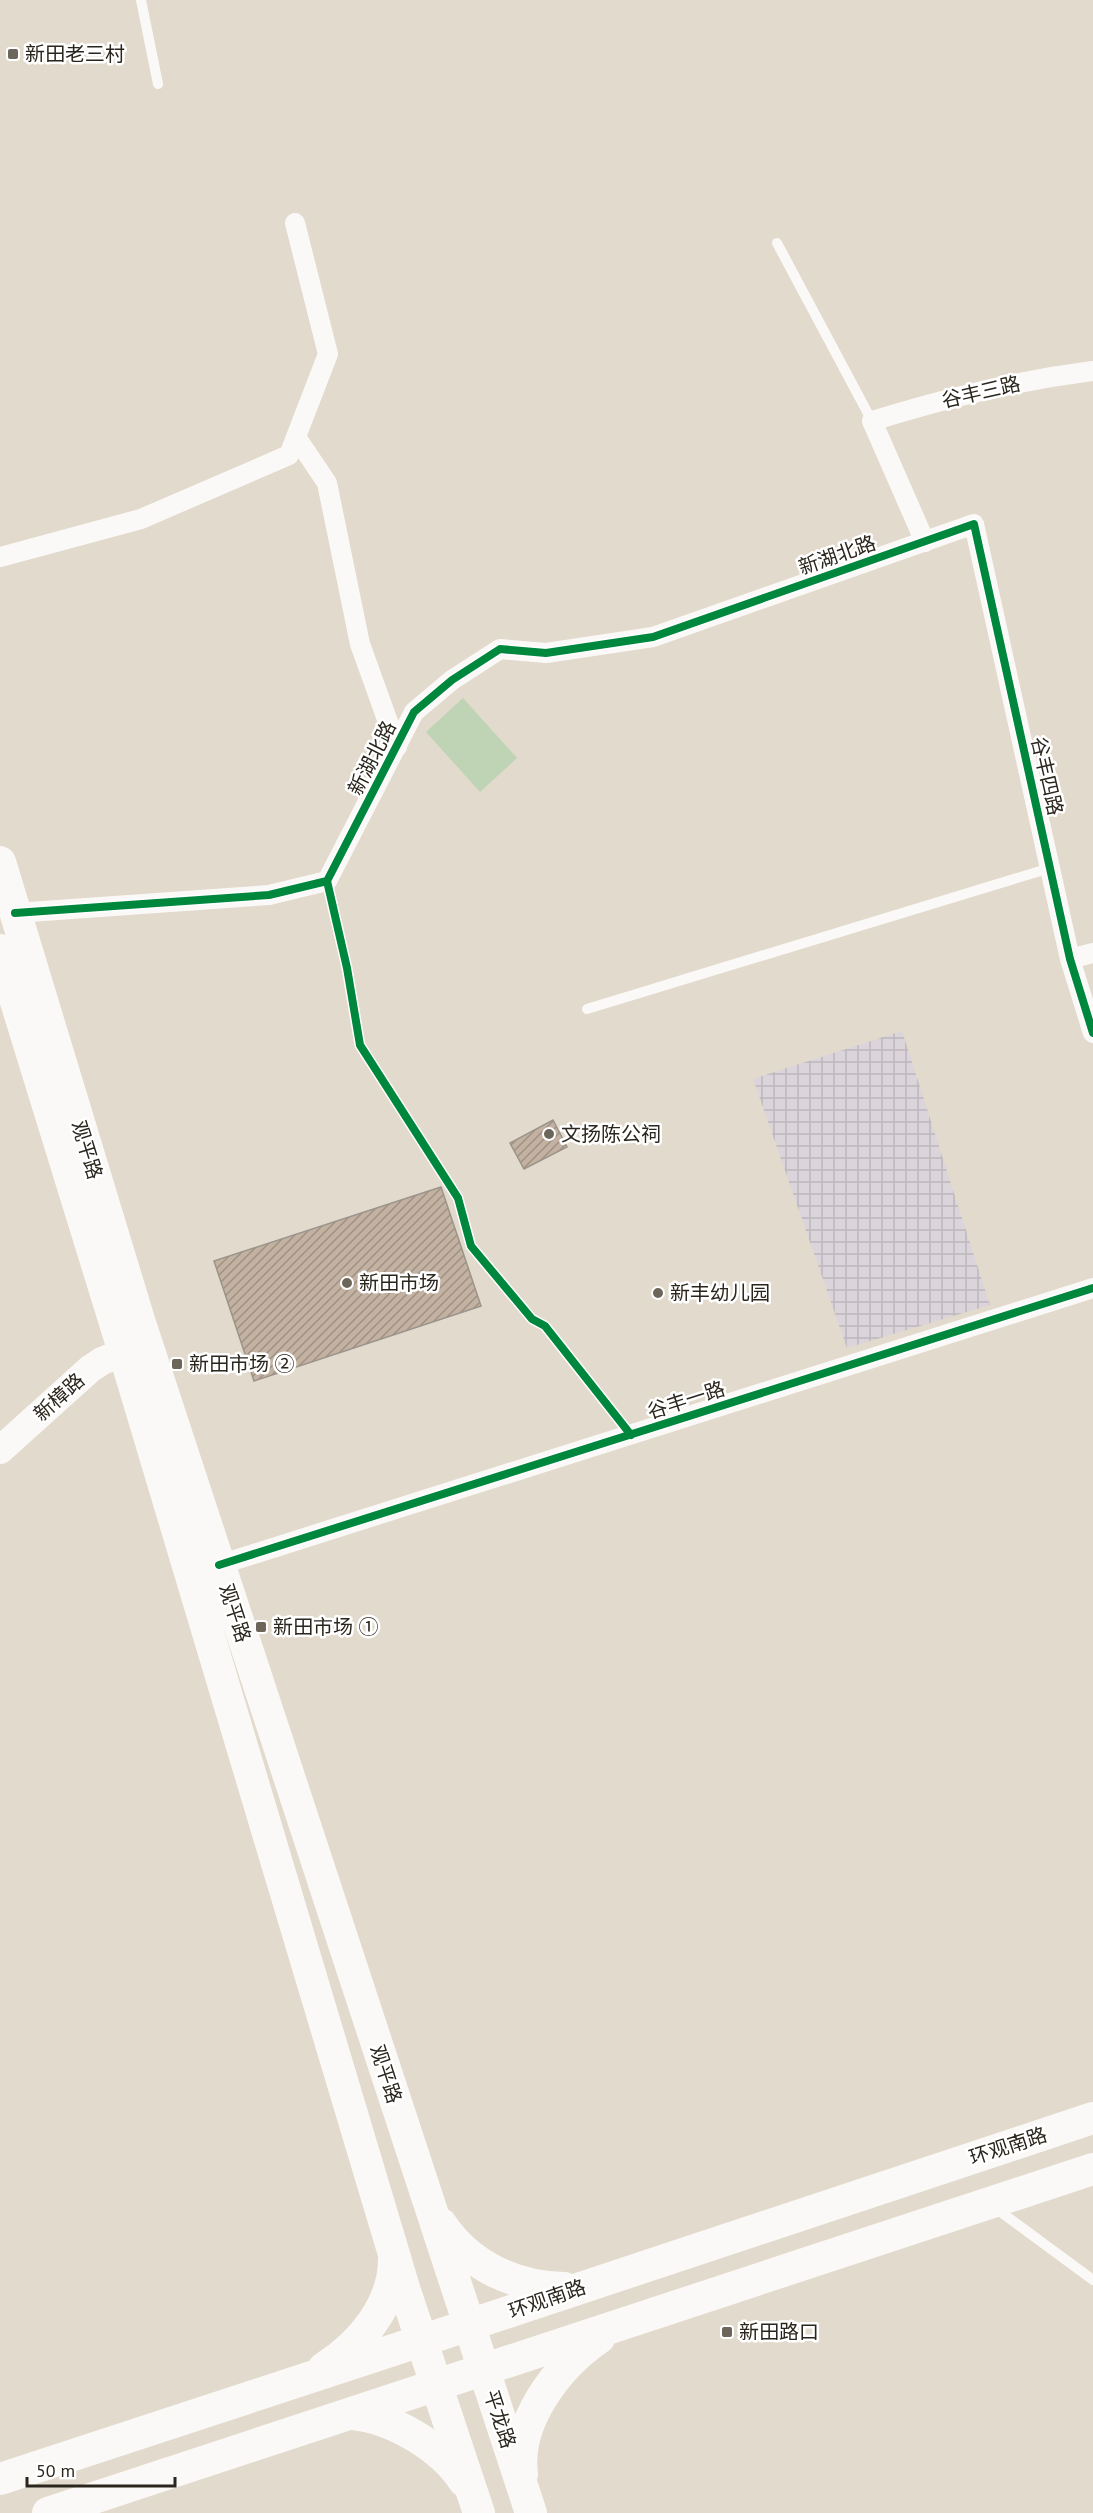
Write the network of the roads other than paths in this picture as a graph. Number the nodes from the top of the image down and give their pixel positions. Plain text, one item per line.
1 (141, 0) edge
2 (158, 84) dead end
3 (295, 223) dead end
4 (777, 243) dead end
5 (1093, 372) edge
6 (872, 421) junction
7 (296, 437) junction
8 (974, 524) joint
9 (925, 542) junction
10 (0, 557) edge
11 (397, 747) junction
12 (0, 862) edge
13 (1050, 868) junction
14 (15, 913) junction
15 (0, 950) edge
16 (1093, 953) edge
17 (1071, 959) junction
18 (587, 1009) dead end
19 (1093, 1033) edge
20 (1093, 1288) edge
21 (124, 1352) junction
22 (0, 1450) edge
23 (219, 1565) junction
24 (1093, 2118) edge
25 (1093, 2169) edge
26 (989, 2203) junction
27 (429, 2205) junction
28 (395, 2257) junction
29 (1093, 2280) edge
30 (579, 2288) junction
31 (469, 2325) junction
32 (615, 2327) junction
33 (422, 2342) junction
34 (483, 2371) junction
35 (301, 2382) junction
36 (436, 2386) junction
37 (352, 2414) junction
38 (0, 2479) edge
39 (476, 2503) edge
40 (528, 2503) edge
41 (48, 2513) edge

1 - 2 lane
3 - 7 street
4 - 6 lane
5 - 6 street, 谷丰三路
6 - 9 street
7 - 10 street
7 - 11 street
8 - 9 street, 新湖北路
8 - 13 street, 谷丰四路
9 - 11 street, 新湖北路
11 - 14 street, 新湖北路
12 - 14 main road, 观平路
13 - 17 street, 谷丰四路
13 - 18 lane
14 - 23 main road, 观平路
15 - 21 main road, 观平路
16 - 17 street
17 - 19 street, 谷丰四路
20 - 23 street, 谷丰一路
21 - 22 street, 新樟路
21 - 28 main road, 观平路
23 - 27 main road, 观平路
24 - 30 main road, 环观南路
25 - 26 main road
26 - 29 lane
26 - 32 main road
27 - 30 main road
27 - 31 main road, 观平路
28 - 33 main road, 观平路
28 - 35 main road
30 - 31 main road, 环观南路
31 - 33 main road, 环观南路
31 - 34 main road, 平龙路
32 - 34 main road
32 - 40 main road
33 - 35 main road, 环观南路
33 - 36 main road, 观平路
34 - 36 main road
34 - 40 main road, 平龙路
35 - 38 main road, 环观南路
36 - 37 main road
36 - 39 main road
37 - 39 main road
37 - 41 main road

